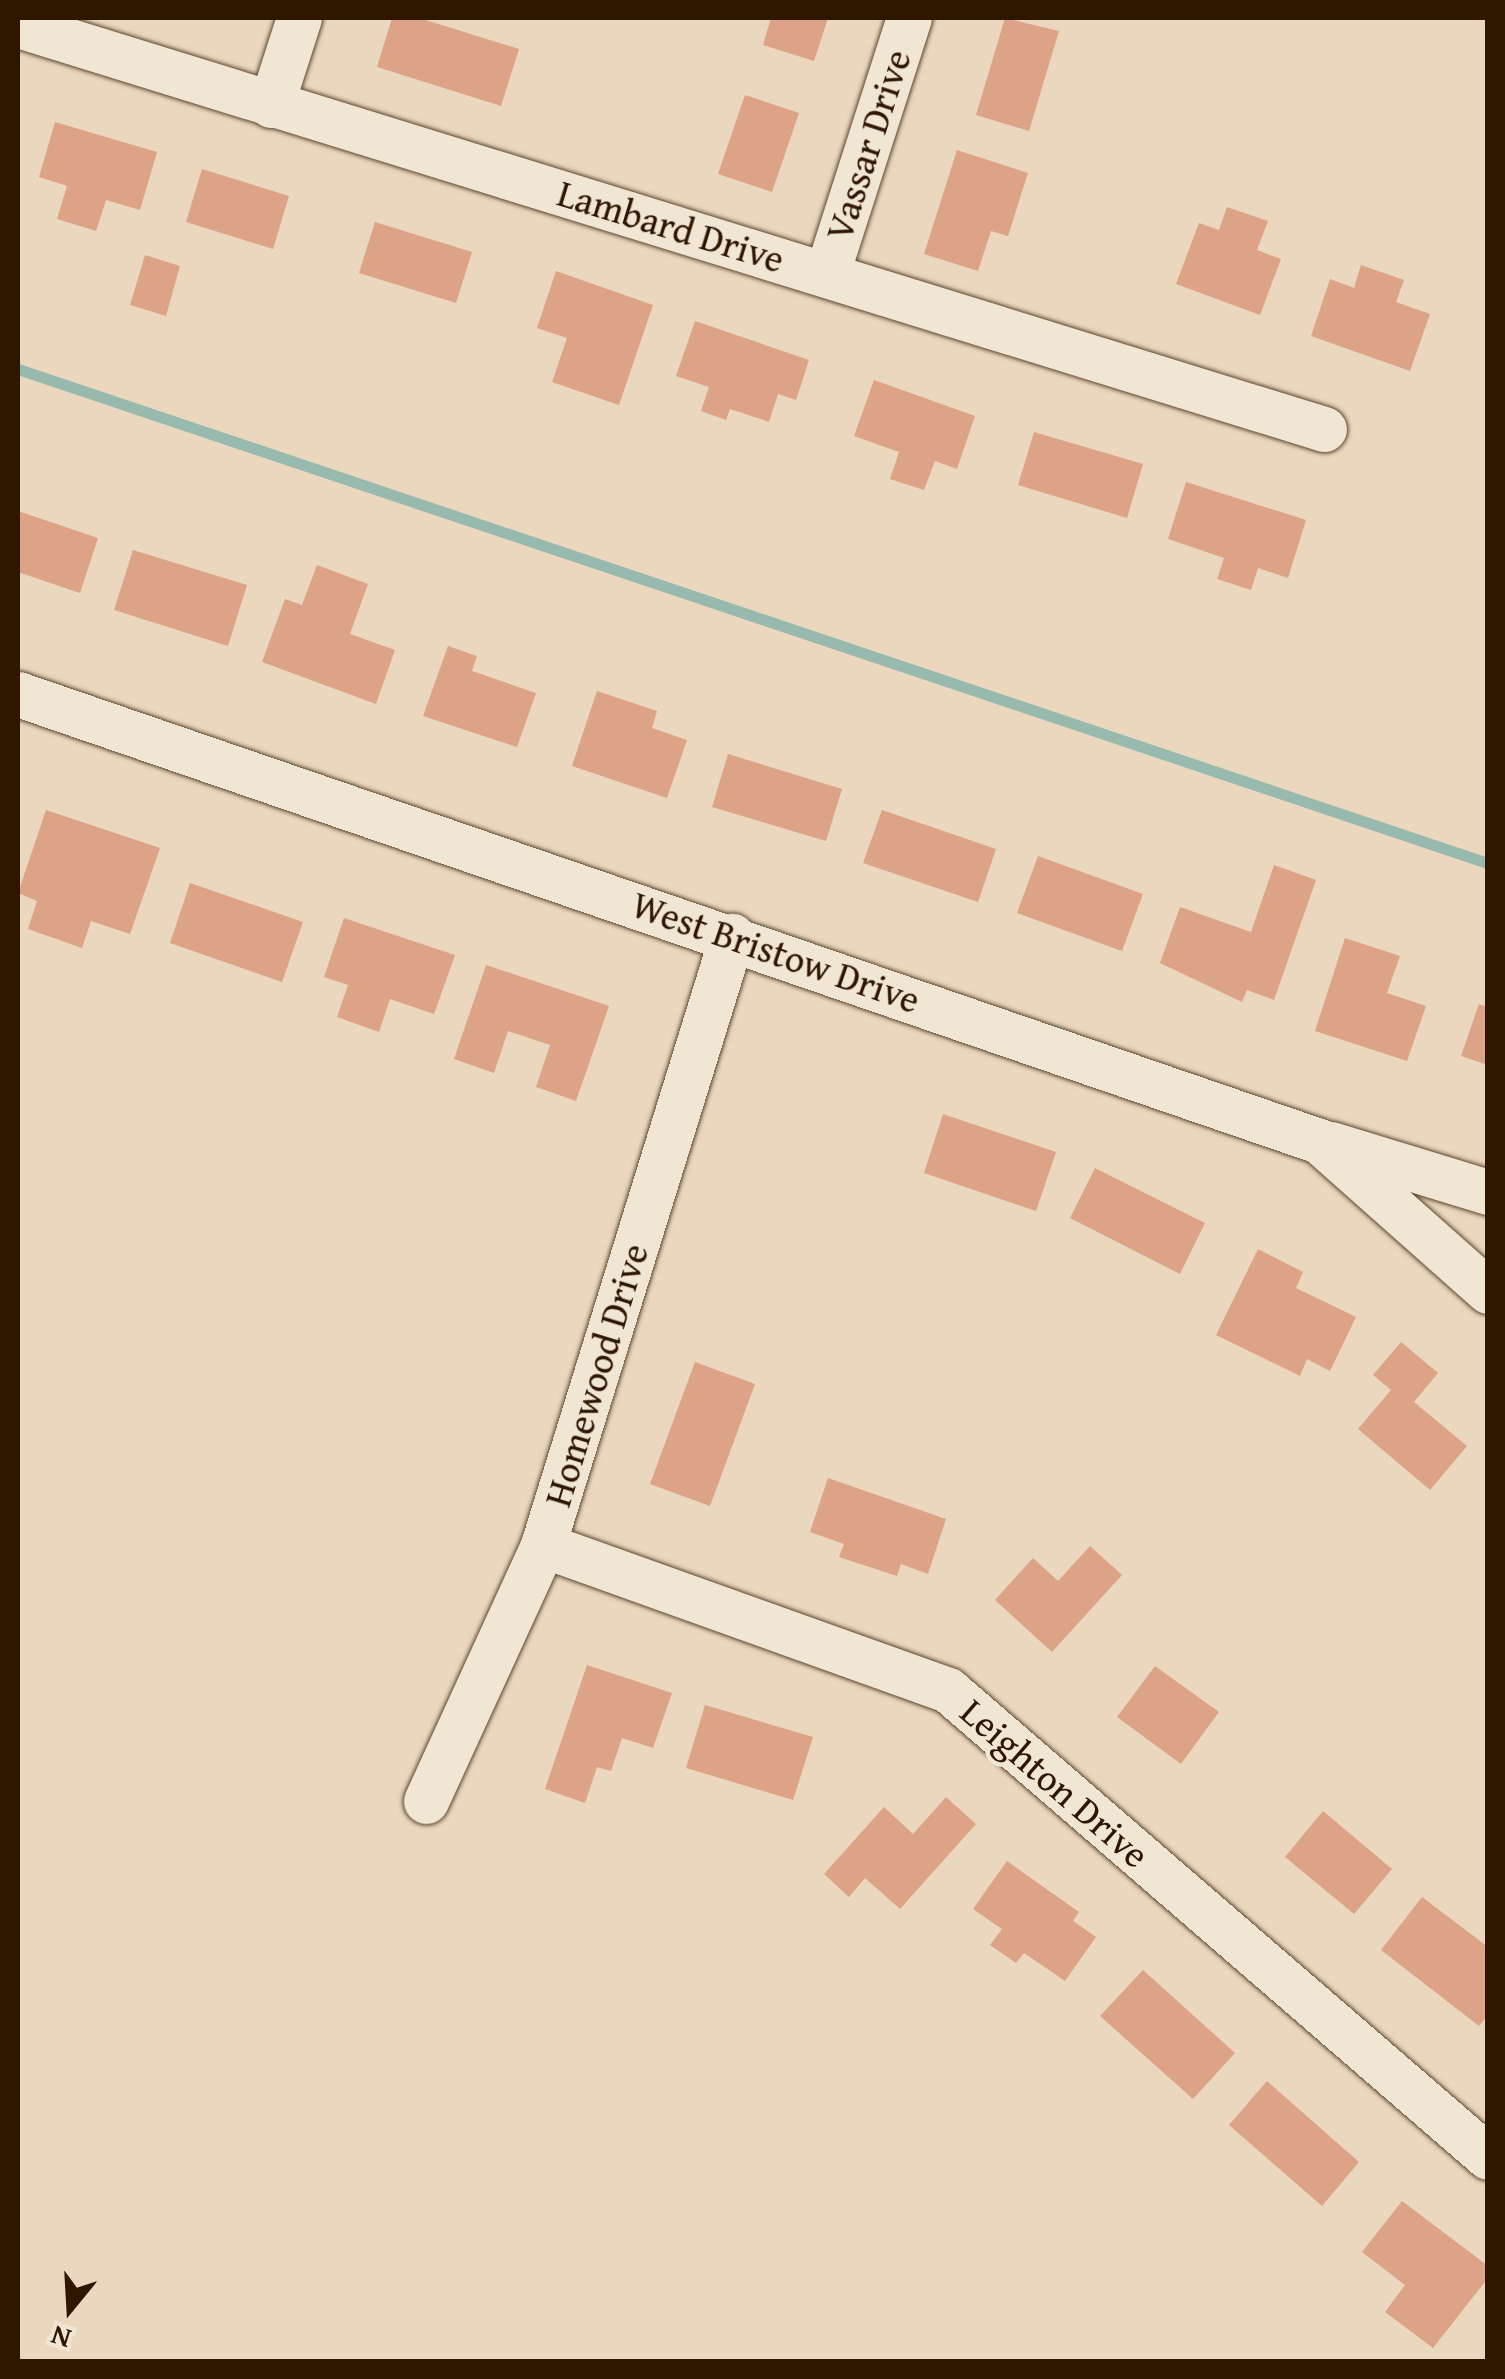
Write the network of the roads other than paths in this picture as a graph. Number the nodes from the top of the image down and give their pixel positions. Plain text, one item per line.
1 (298, 18) edge
2 (909, 18) edge
3 (18, 25) edge
4 (271, 105) junction
5 (827, 273) junction
6 (1324, 429) dead end
7 (18, 694) edge
8 (732, 936) junction
9 (1319, 1141) junction
10 (1488, 1192) edge
11 (1488, 1292) edge
12 (543, 1545) junction
13 (426, 1801) dead end
14 (1488, 2156) edge

1 - 4 street
2 - 5 street, Vassar Drive
3 - 4 street, Lambard Drive
4 - 5 street, Lambard Drive
5 - 6 street, Lambard Drive
7 - 8 street, West Bristow Drive
8 - 9 street, West Bristow Drive
8 - 12 street, Homewood Drive
9 - 10 street
9 - 11 street, West Bristow Drive
12 - 13 street, Homewood Drive
12 - 14 street, Leighton Drive

